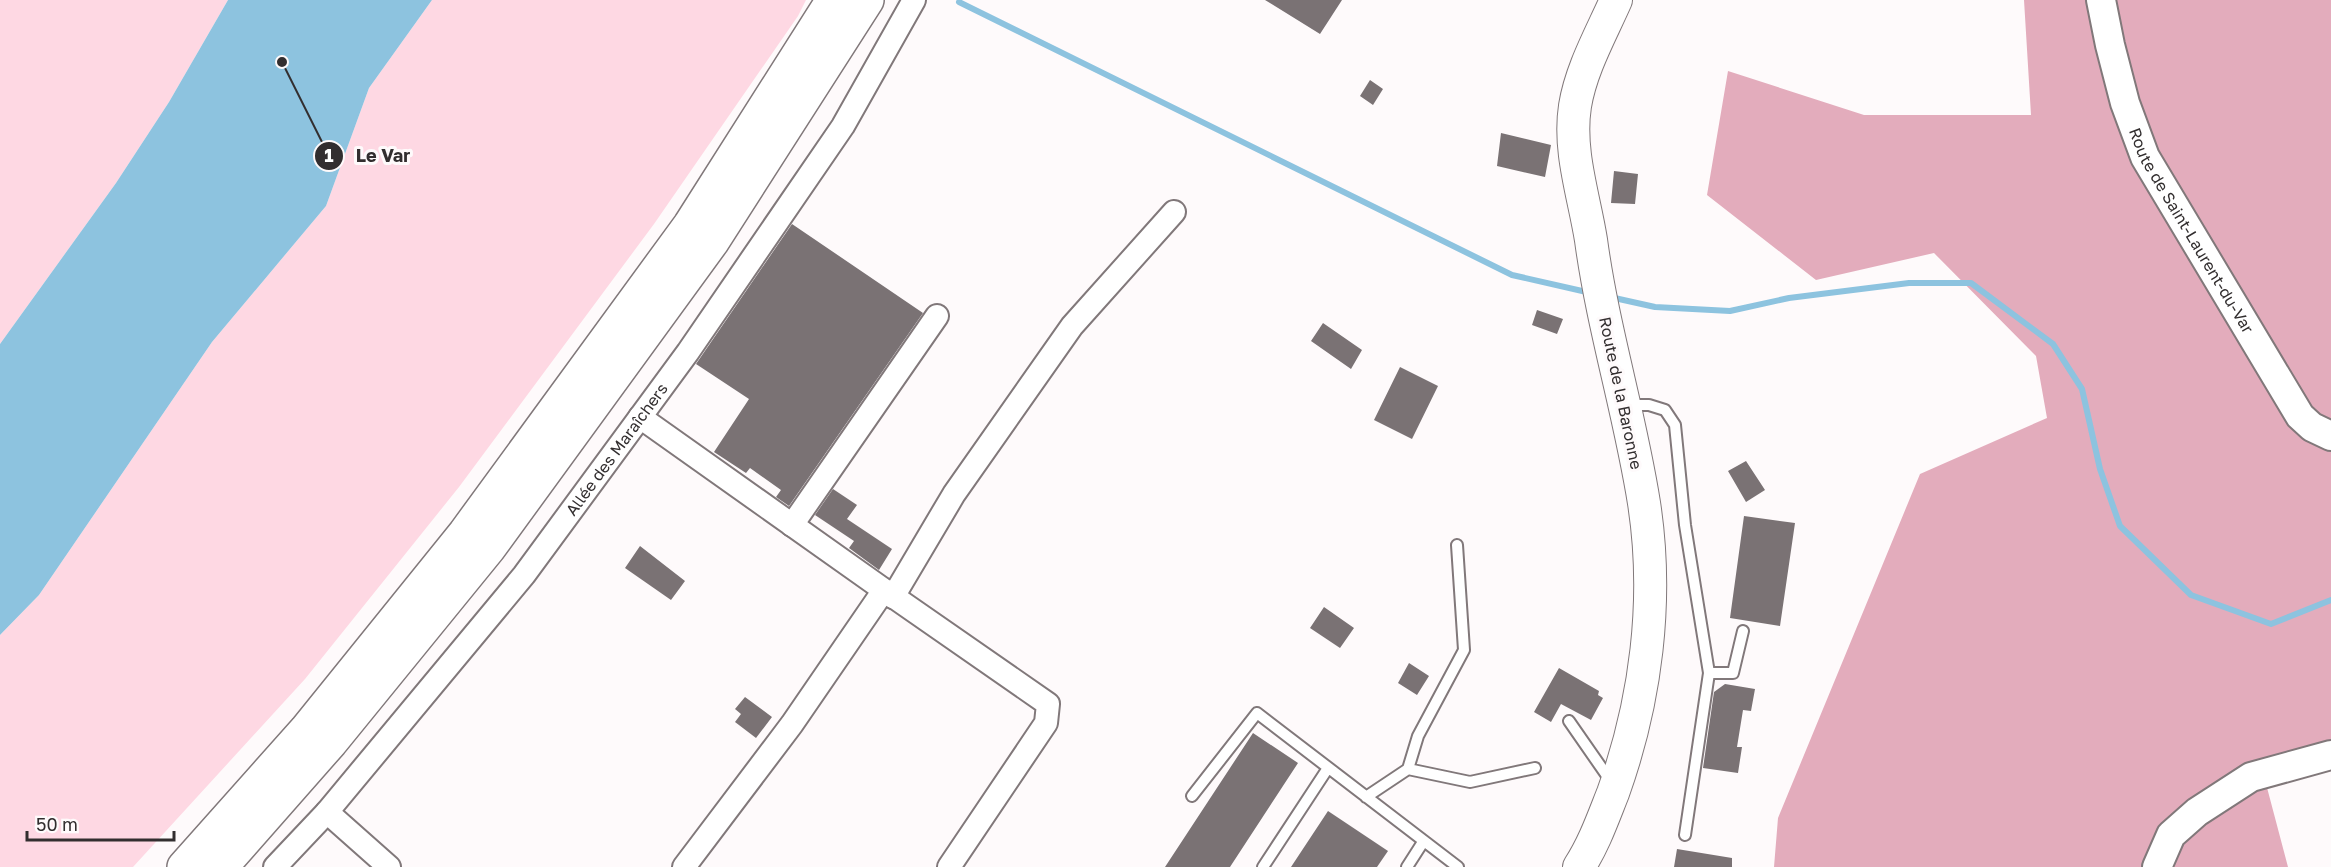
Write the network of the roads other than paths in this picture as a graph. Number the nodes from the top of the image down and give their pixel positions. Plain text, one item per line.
1 (833, 0) edge
2 (867, 0) edge
3 (914, 0) edge
4 (1616, 0) edge
5 (2101, 0) edge
6 (1174, 212) dead end
7 (938, 316) dead end
8 (1624, 405) junction
9 (640, 417) junction
10 (2331, 436) edge
11 (792, 525) junction
12 (1457, 545) dead end
13 (888, 594) junction
14 (1743, 631) dead end
15 (1709, 673) junction
16 (1569, 721) dead end
17 (2331, 755) edge
18 (1328, 768) junction
19 (1535, 768) dead end
20 (1408, 769) junction
21 (1615, 786) junction
22 (1192, 796) dead end
23 (1366, 797) junction
24 (327, 812) junction
25 (1685, 835) dead end
26 (1423, 842) junction
27 (1576, 866) edge
28 (184, 867) edge
29 (221, 867) edge
30 (275, 867) edge
31 (389, 867) edge
32 (684, 867) edge
33 (949, 867) edge
34 (1263, 867) edge
35 (1407, 867) edge
36 (1458, 867) edge
37 (2157, 867) edge

1 - 28 highway
2 - 29 highway
3 - 9 street, Allée des Maraîchers
4 - 8 main road, Route de la Baronne
5 - 10 street, Route de Saint-Laurent-du-Var
6 - 13 street
7 - 11 street
8 - 15 lane
8 - 21 main road, Route de la Baronne
9 - 11 street
9 - 24 street, Allée des Maraîchers
11 - 13 street
12 - 20 lane
13 - 32 street
13 - 33 street
14 - 15 lane
15 - 25 lane
16 - 21 lane
17 - 37 street
18 - 22 lane
18 - 23 lane
18 - 34 lane
19 - 20 lane
20 - 23 lane
21 - 27 main road, Route de la Baronne
23 - 26 lane
24 - 30 street, Allée des Maraîchers
24 - 31 street
26 - 35 lane
26 - 36 lane

